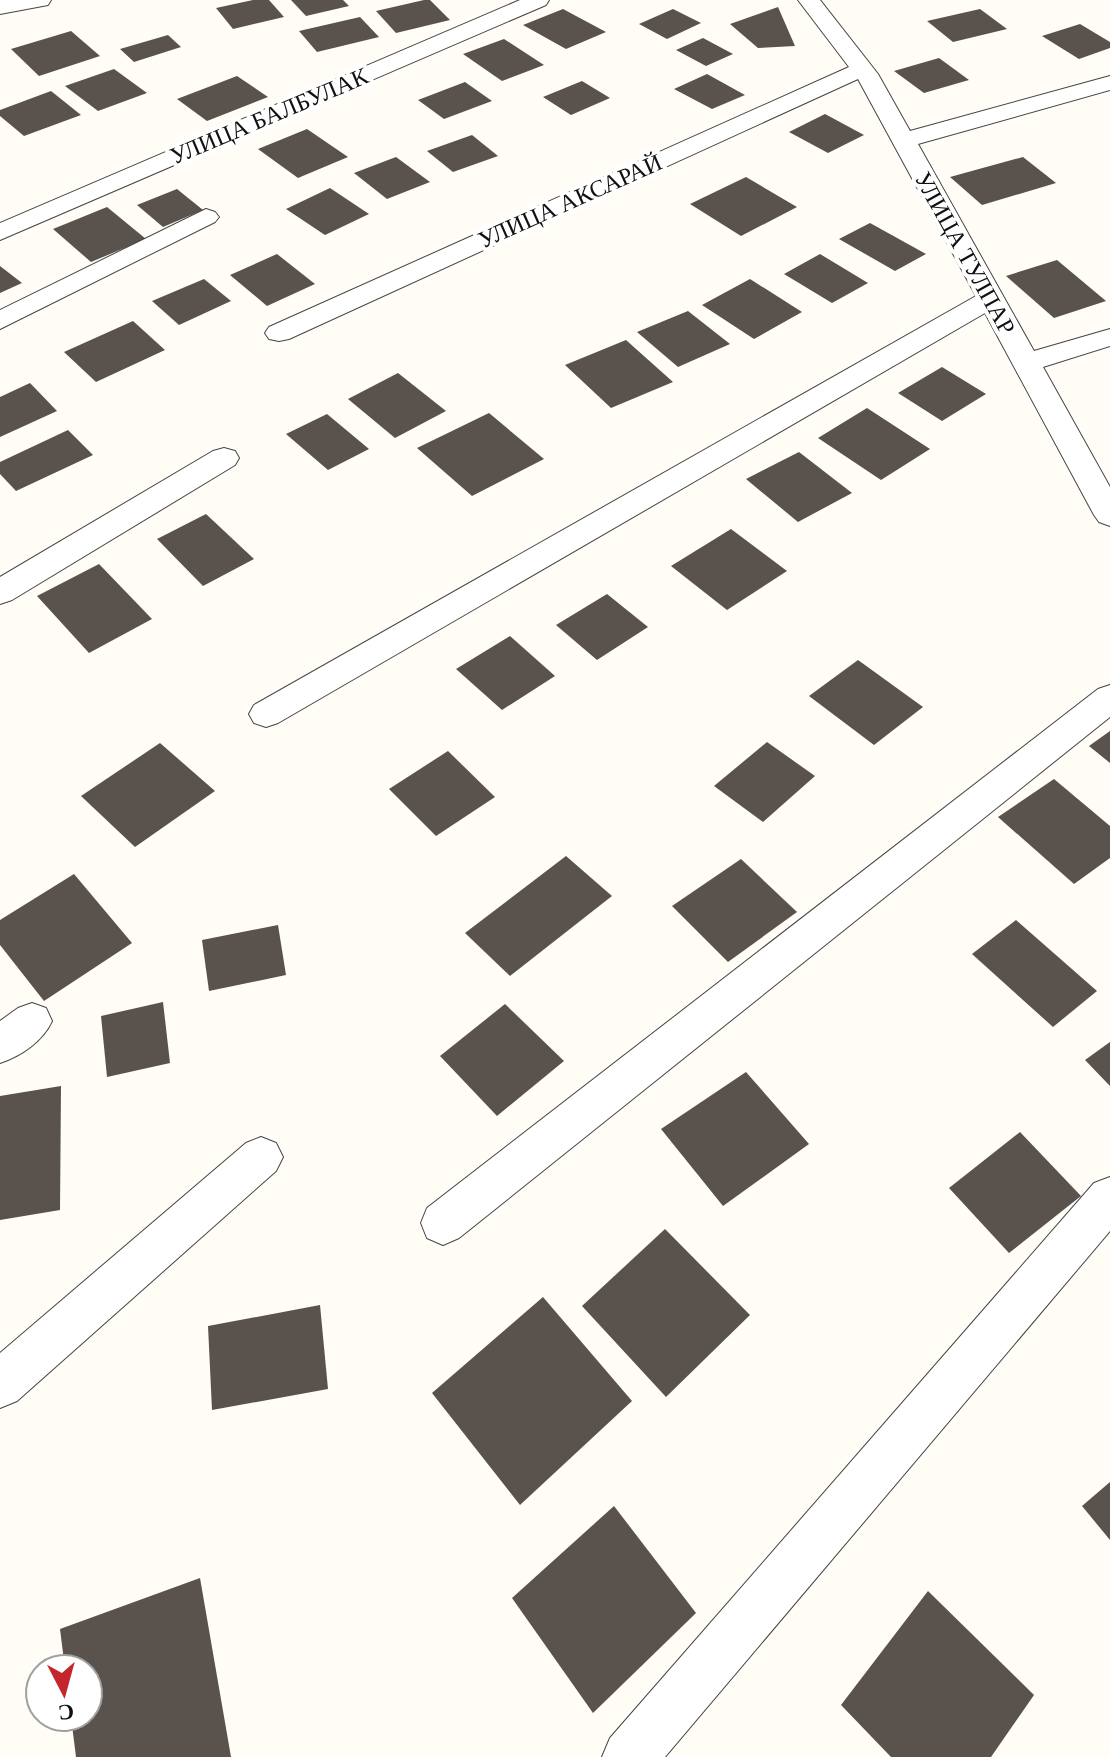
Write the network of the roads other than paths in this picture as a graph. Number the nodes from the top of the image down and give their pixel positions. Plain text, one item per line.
1 (40, 0) edge
2 (538, 0) edge
3 (820, 2) edge
4 (0, 8) edge
5 (862, 69) junction
6 (1110, 83) edge
7 (904, 140) junction
8 (206, 217) dead end
9 (0, 232) edge
10 (990, 299) junction
11 (0, 321) edge
12 (279, 333) dead end
13 (1110, 337) edge
14 (1026, 363) junction
15 (224, 458) dead end
16 (1110, 515) edge
17 (0, 592) edge
18 (1110, 698) edge
19 (266, 714) dead end
20 (32, 1021) dead end
21 (0, 1045) edge
22 (261, 1157) dead end
23 (1110, 1198) edge
24 (443, 1223) dead end
25 (0, 1384) edge
26 (629, 1757) edge

1 - 4 street
2 - 9 street, УЛИЦА БАЛБУЛАК
3 - 5 street, УЛИЦА ТУЛПАР
5 - 7 street, УЛИЦА ТУЛПАР
5 - 12 street, УЛИЦА АКСАРАЙ
6 - 7 street
7 - 10 street, УЛИЦА ТУЛПАР
8 - 11 street
10 - 14 street, УЛИЦА ТУЛПАР
10 - 19 street
13 - 14 street
14 - 16 street, УЛИЦА ТУЛПАР
15 - 17 street
18 - 24 street
20 - 21 street
22 - 25 street
23 - 26 street

